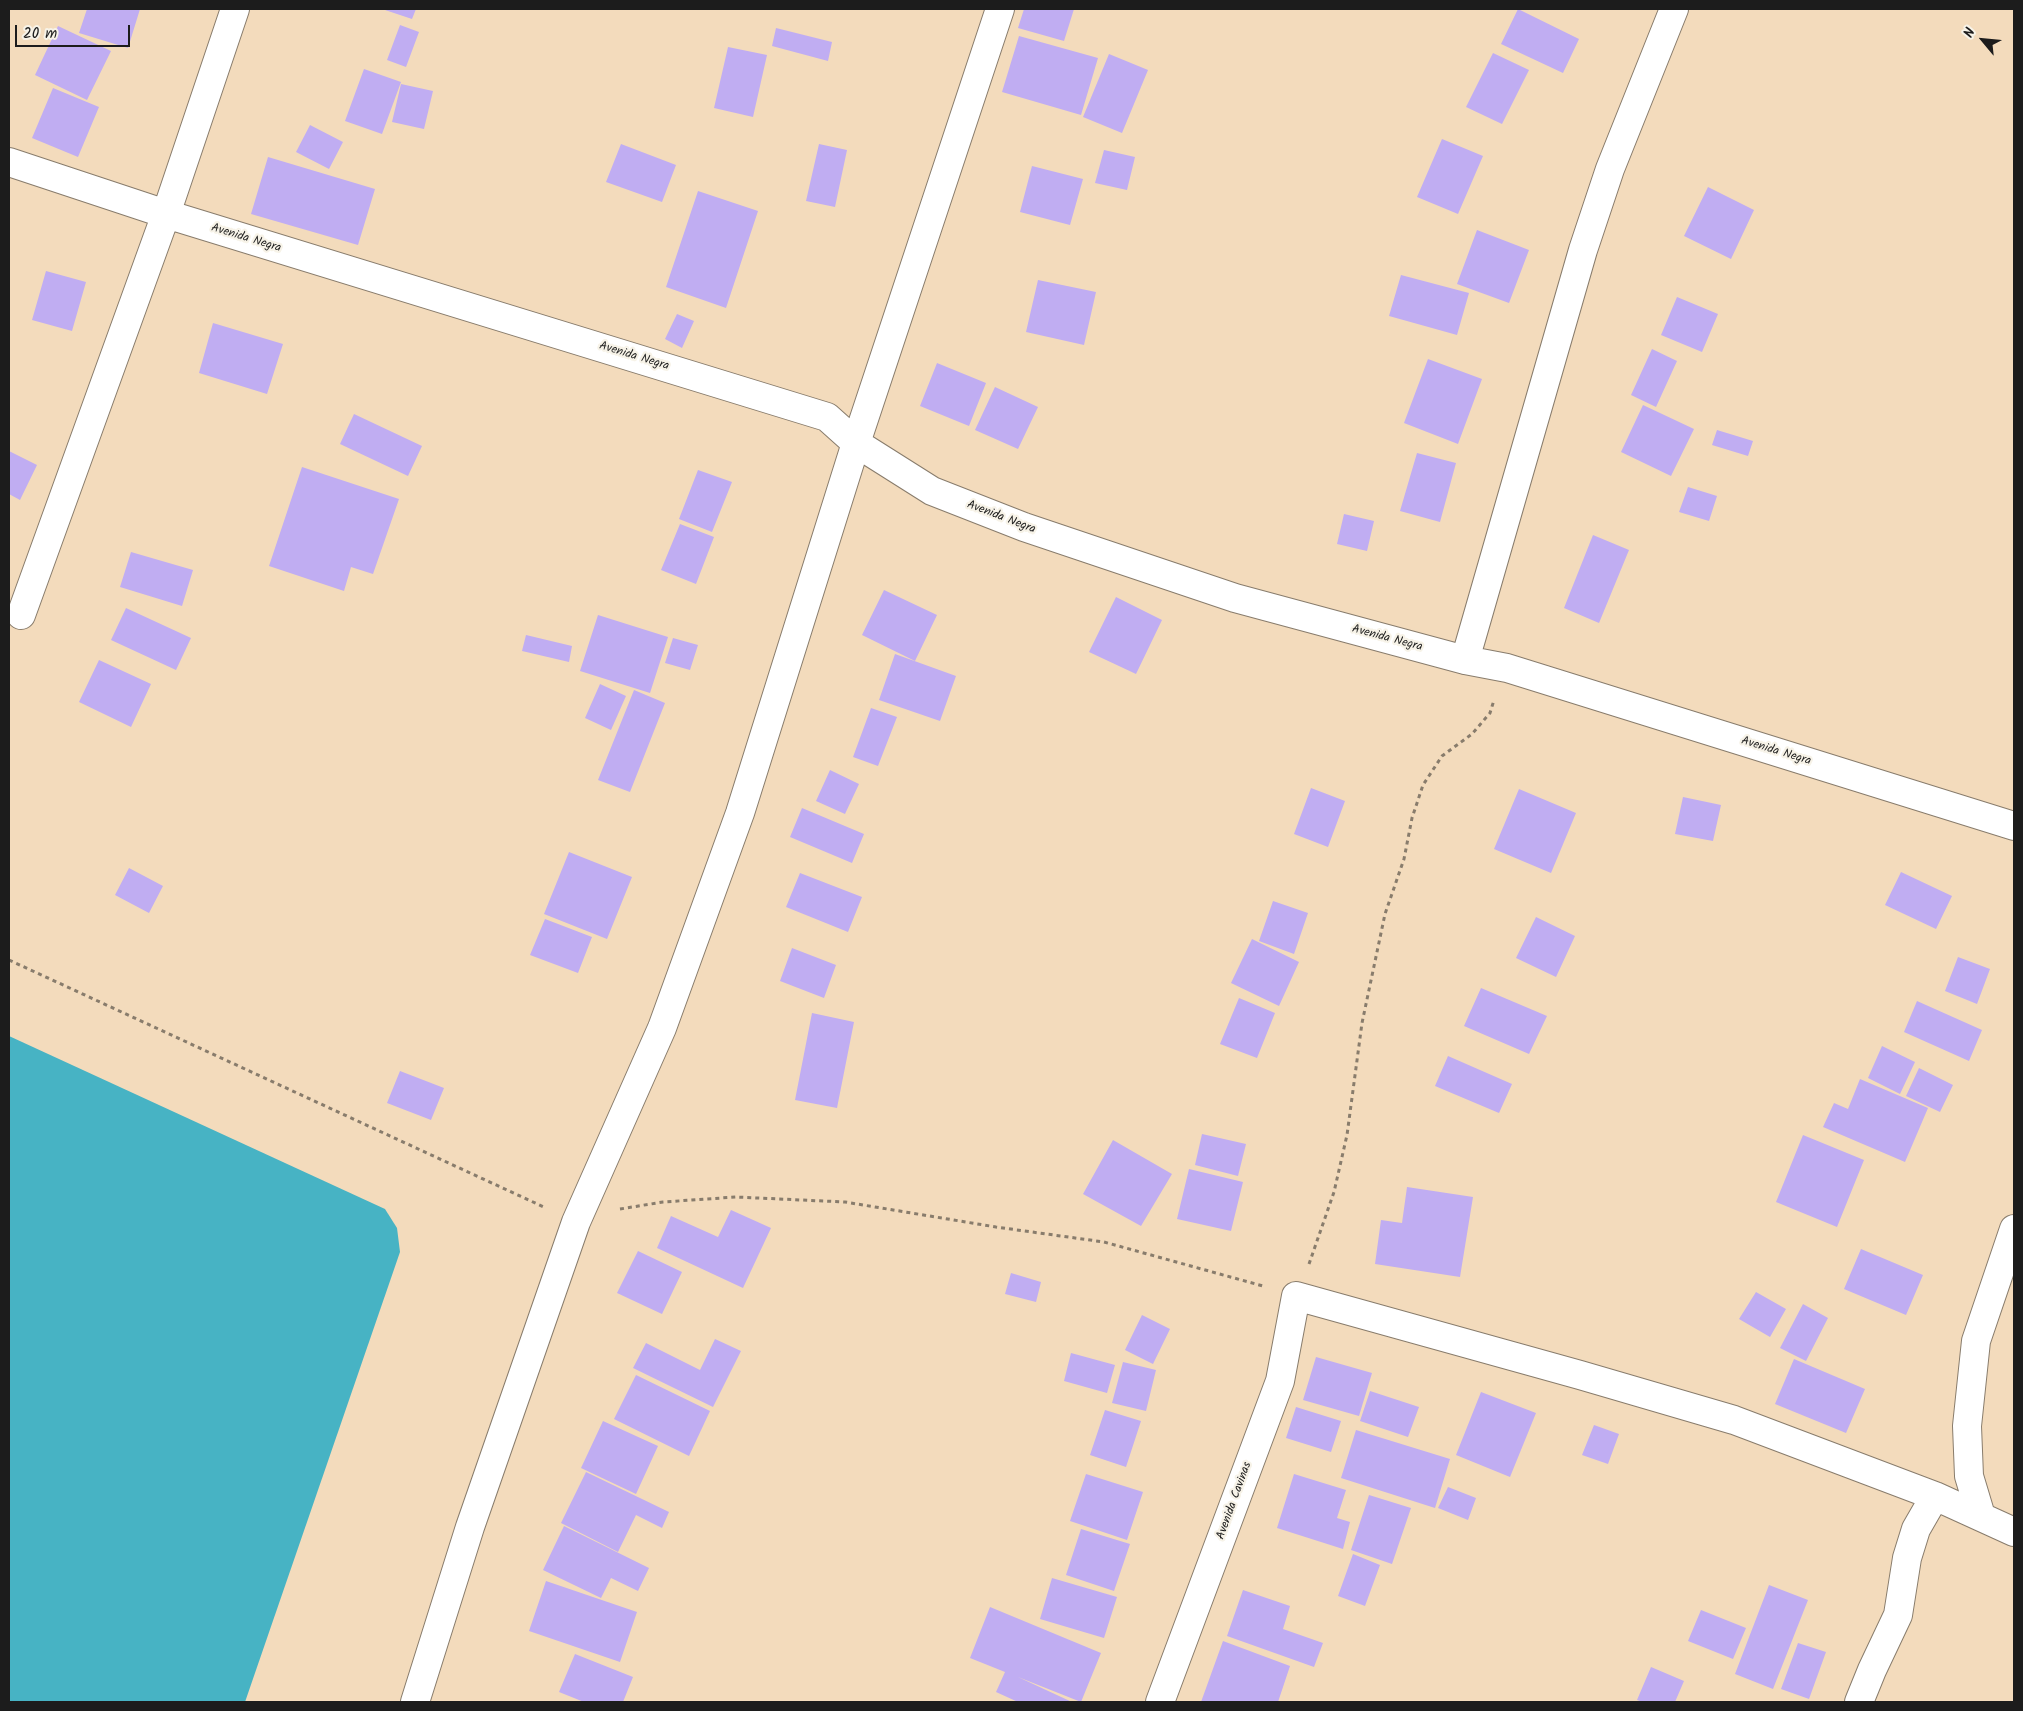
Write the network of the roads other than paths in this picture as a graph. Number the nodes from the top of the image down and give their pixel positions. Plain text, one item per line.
1 (235, 9) edge
2 (1000, 9) edge
3 (1674, 9) edge
4 (9, 162) edge
5 (166, 214) junction
6 (856, 443) junction
7 (21, 615) dead end
8 (1465, 660) junction
9 (2014, 826) edge
10 (2014, 1229) edge
11 (1935, 1496) junction
12 (1980, 1516) junction
13 (2014, 1532) edge
14 (416, 1702) edge
15 (1160, 1702) edge
16 (1859, 1702) edge

1 - 5 street
2 - 6 street
3 - 8 street
4 - 5 street, Avenida Negra
5 - 6 street, Avenida Negra
5 - 7 street
6 - 8 street, Avenida Negra
6 - 14 street
8 - 9 street, Avenida Negra
10 - 12 street
11 - 12 street
11 - 15 street, Avenida Cavinas
11 - 16 street
12 - 13 street

